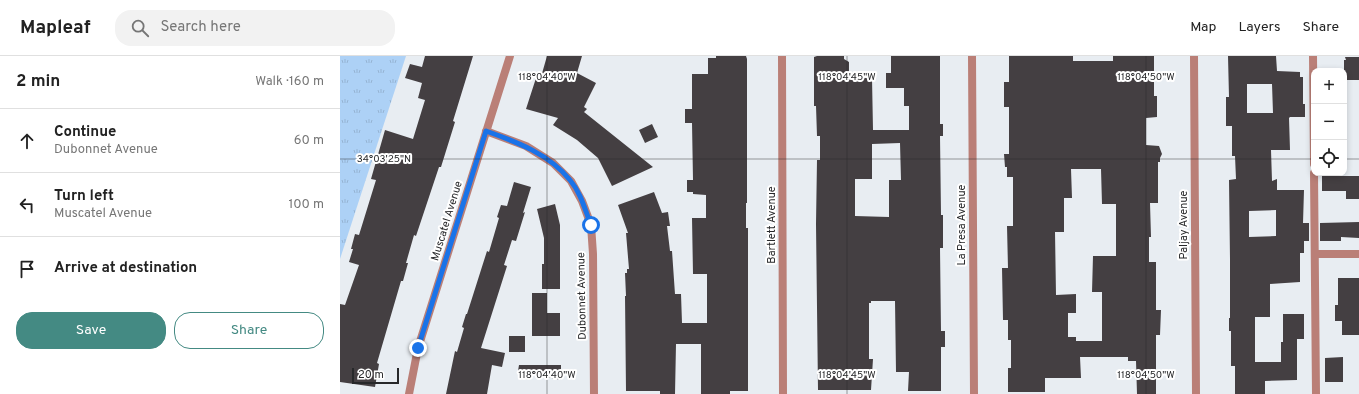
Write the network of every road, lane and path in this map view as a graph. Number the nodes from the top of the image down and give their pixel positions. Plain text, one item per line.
1 (510, 56) edge
2 (782, 56) edge
3 (972, 56) edge
4 (1194, 56) edge
5 (1313, 56) edge
6 (486, 131) junction
7 (1314, 140) edge
8 (1314, 176) edge
9 (1315, 254) junction
10 (1359, 254) edge
11 (409, 394) edge
12 (594, 394) edge
13 (783, 394) edge
14 (974, 394) edge
15 (1196, 394) edge
16 (1316, 394) edge

1 - 6 street, Muscatel Avenue
2 - 13 street, Bartlett Avenue
3 - 14 street, La Presa Avenue
4 - 15 street, Paljay Avenue
5 - 7 street
6 - 11 street, Muscatel Avenue
6 - 12 street, Dubonnet Avenue
8 - 9 street
9 - 10 street
9 - 16 street

